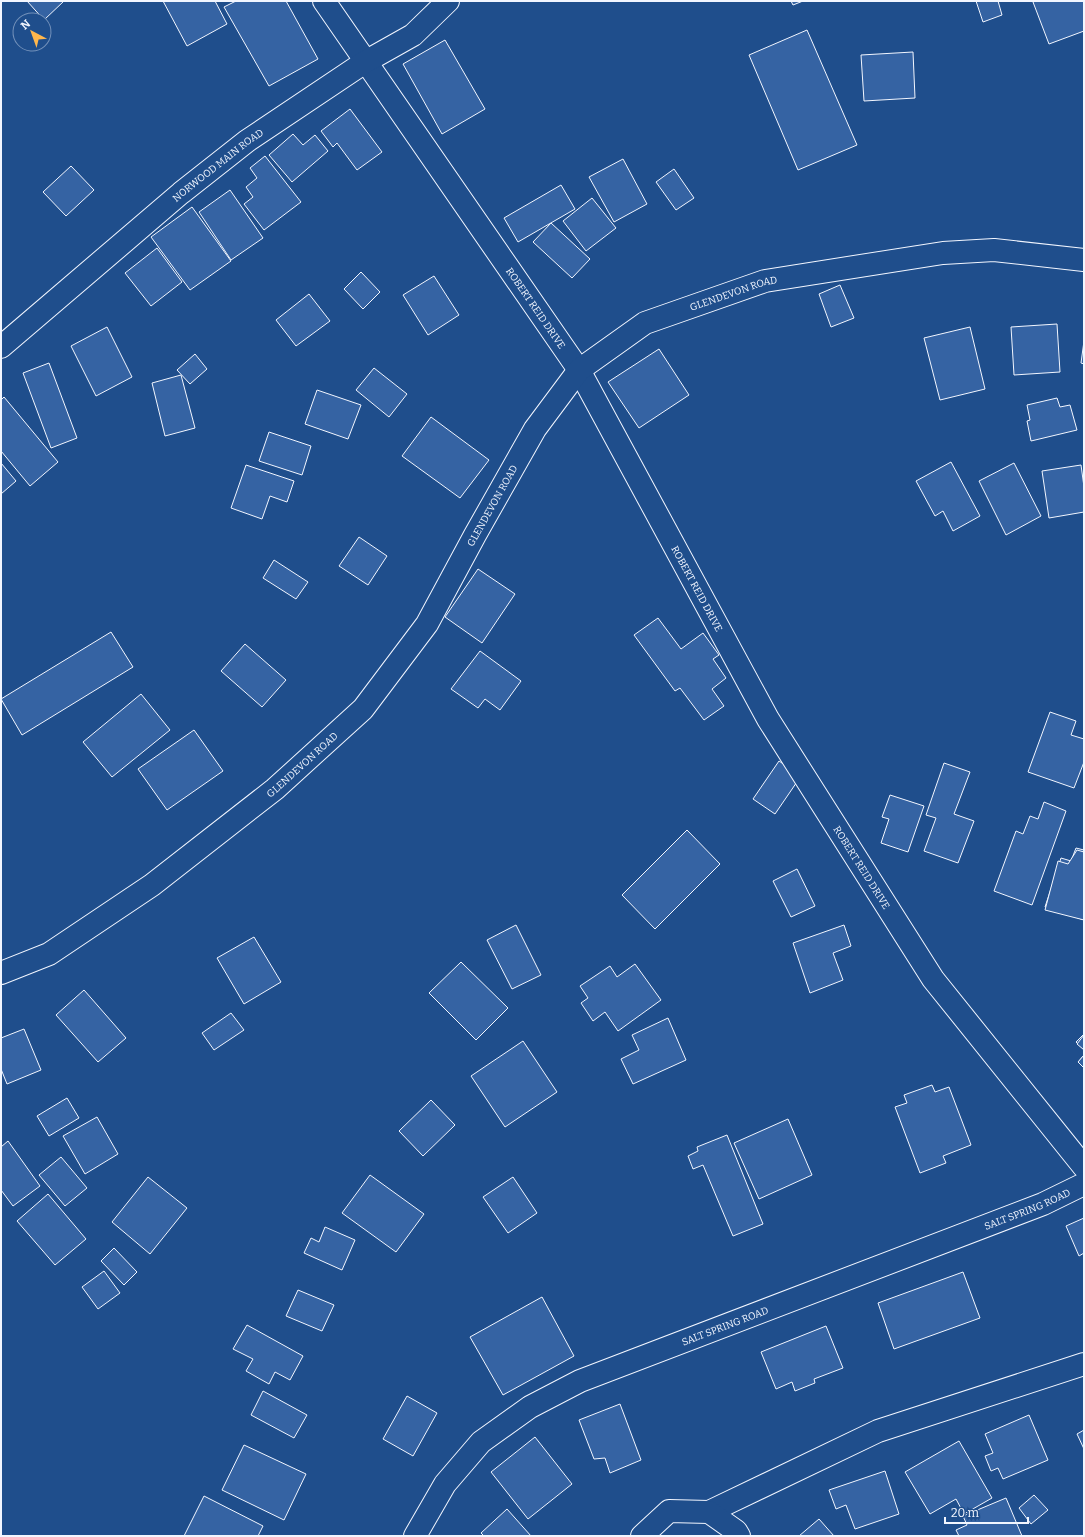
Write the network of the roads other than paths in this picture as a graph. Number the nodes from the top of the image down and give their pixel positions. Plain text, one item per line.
1 (324, 1) edge
2 (448, 1) edge
3 (365, 62) junction
4 (1084, 260) edge
5 (1, 347) edge
6 (579, 370) junction
7 (1, 973) edge
8 (1084, 1167) edge
9 (1084, 1184) edge
10 (1084, 1364) edge
11 (709, 1512) junction
12 (415, 1536) edge
13 (642, 1536) edge
14 (739, 1536) edge

1 - 3 street, ROBERT REID DRIVE
2 - 3 street, NORWOOD MAIN ROAD
3 - 5 street, NORWOOD MAIN ROAD
3 - 6 street, ROBERT REID DRIVE
4 - 6 street, GLENDEVON ROAD
6 - 7 street, GLENDEVON ROAD
6 - 8 street, ROBERT REID DRIVE
9 - 12 street, SALT SPRING ROAD
10 - 11 street
11 - 13 street
11 - 14 street

